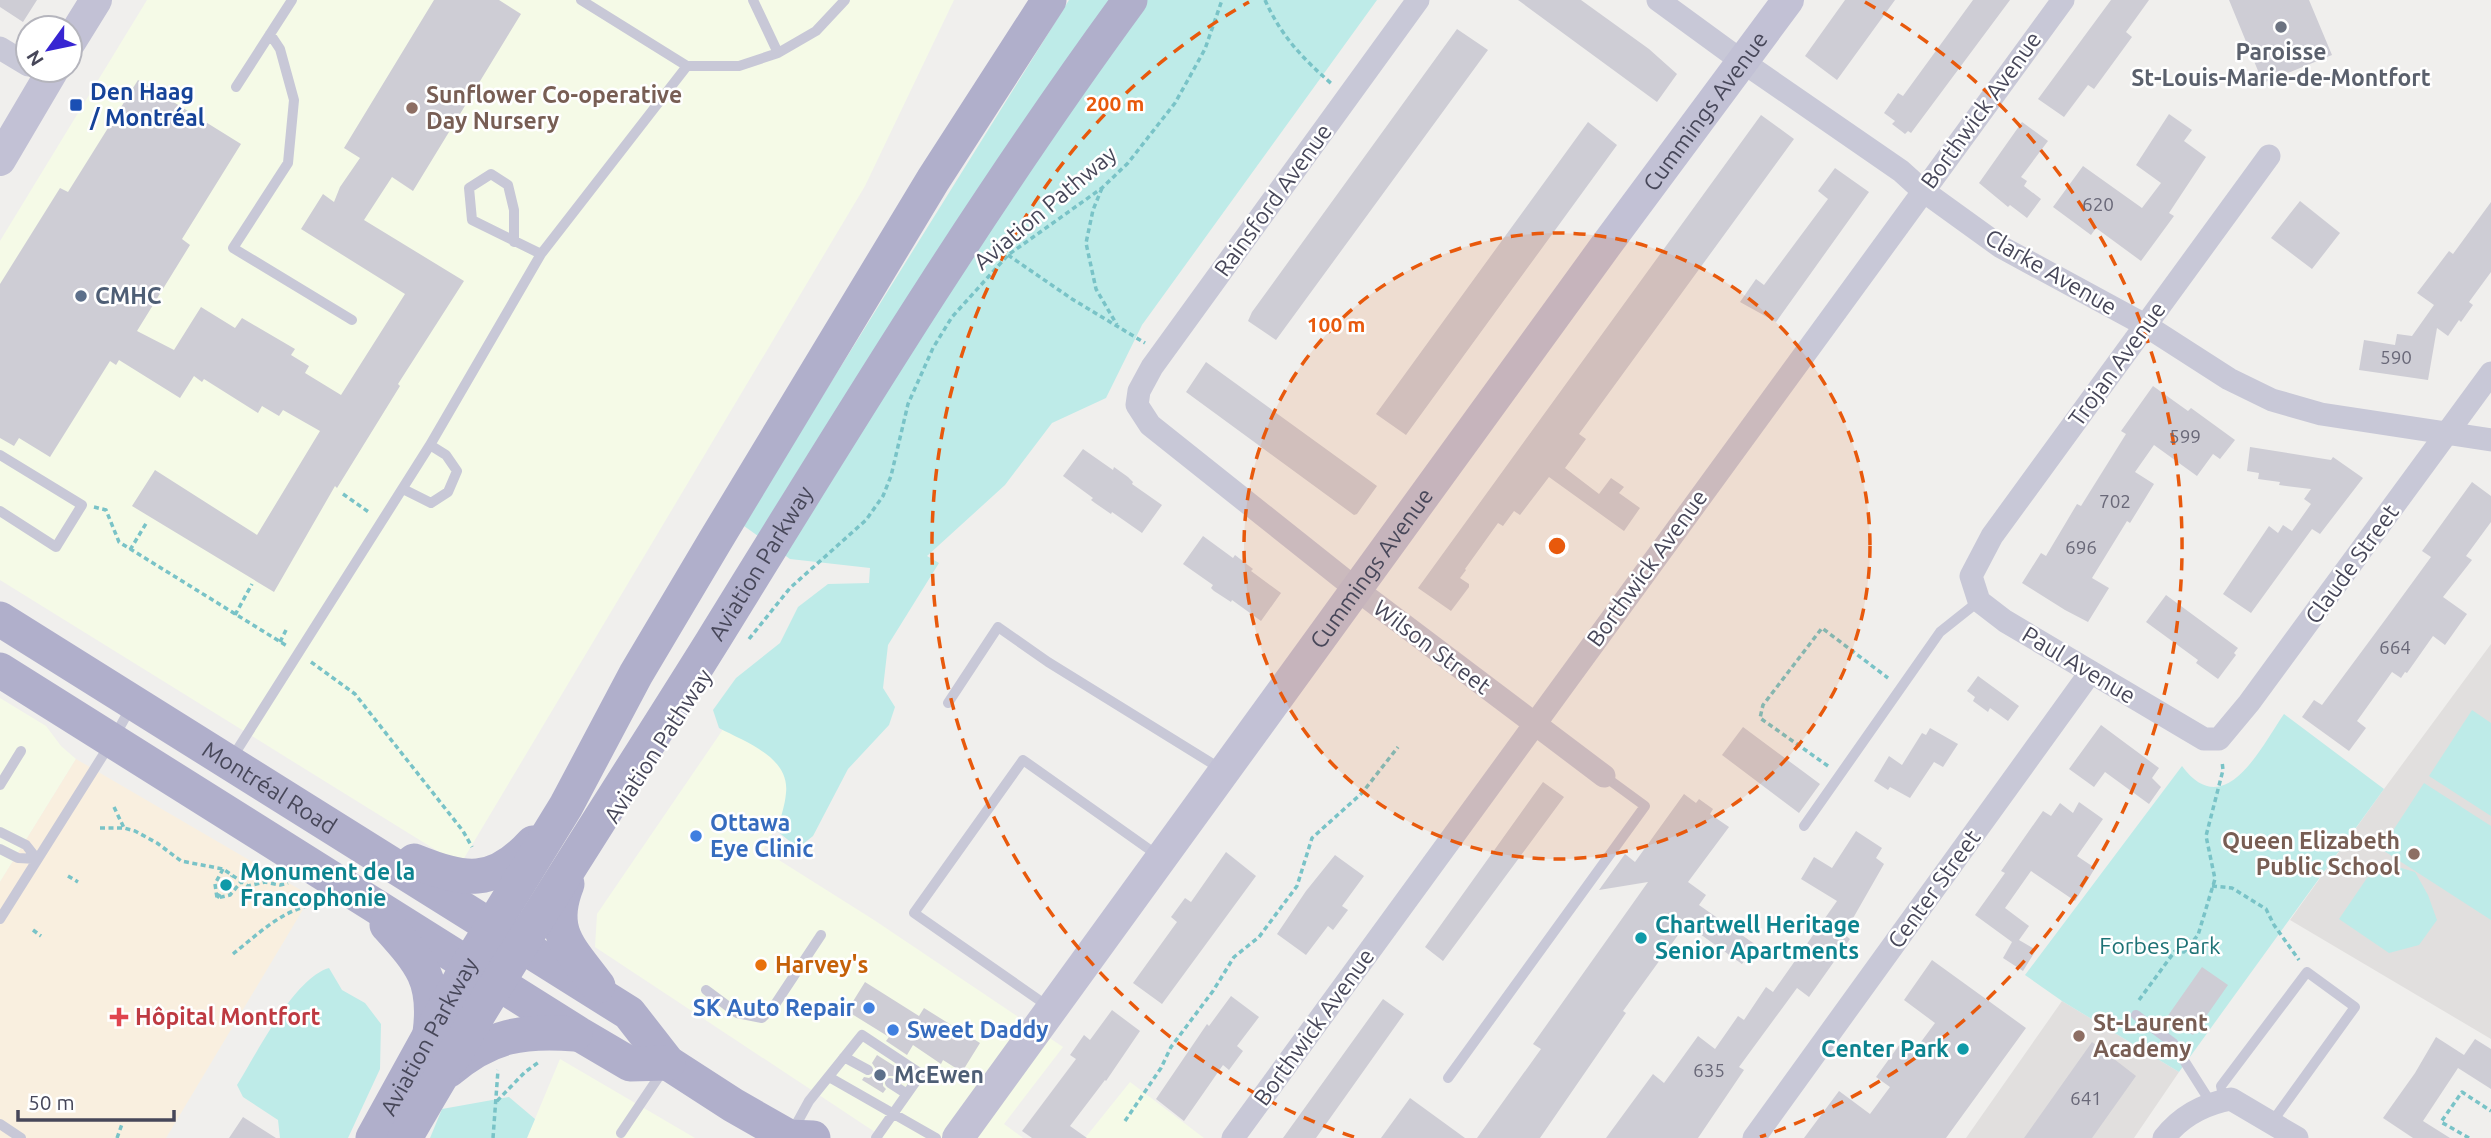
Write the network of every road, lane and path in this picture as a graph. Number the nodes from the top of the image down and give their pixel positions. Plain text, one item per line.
1 (96, 0) edge
2 (292, 0) edge
3 (581, 0) edge
4 (753, 0) edge
5 (845, 0) edge
6 (1049, 0) edge
7 (1130, 0) edge
8 (1222, 0) edge
9 (1265, 0) edge
10 (1418, 0) edge
11 (1658, 0) edge
12 (1788, 0) edge
13 (2063, 0) edge
14 (84, 19) edge
15 (270, 34) junction
16 (779, 53) junction
17 (1743, 62) junction
18 (687, 66) junction
19 (35, 84) edge
20 (236, 87) dead end
21 (1347, 98) junction
22 (2269, 156) dead end
23 (0, 160) edge
24 (1102, 188) junction
25 (1922, 190) junction
26 (514, 242) junction
27 (541, 254) junction
28 (1008, 255) junction
29 (352, 320) dead end
30 (2145, 325) junction
31 (1118, 327) junction
32 (1161, 353) junction
33 (2491, 373) edge
34 (1137, 405) joint
35 (2448, 433) junction
36 (2491, 440) edge
37 (430, 445) junction
38 (0, 455) edge
39 (404, 489) junction
40 (343, 494) dead end
41 (0, 510) edge
42 (147, 522) dead end
43 (383, 522) junction
44 (130, 550) dead end
45 (252, 584) dead end
46 (1356, 589) junction
47 (1979, 601) junction
48 (235, 615) dead end
49 (0, 619) edge
50 (287, 628) dead end
51 (280, 642) dead end
52 (746, 642) dead end
53 (0, 670) edge
54 (2090, 673) junction
55 (1901, 688) junction
56 (134, 702) junction
57 (948, 703) dead end
58 (1534, 724) junction
59 (2211, 739) junction
60 (112, 741) junction
61 (1398, 747) dead end
62 (21, 751) dead end
63 (229, 763) junction
64 (1223, 771) junction
65 (1840, 775) junction
66 (1604, 776) joint
67 (0, 785) edge
68 (566, 806) junction
69 (114, 807) dead end
70 (1804, 825) dead end
71 (100, 828) dead end
72 (124, 828) junction
73 (336, 830) junction
74 (0, 832) edge
75 (0, 849) edge
76 (1161, 858) junction
77 (37, 859) junction
78 (576, 860) junction
79 (223, 869) junction
80 (68, 876) dead end
81 (233, 876) junction
82 (299, 881) dead end
83 (78, 882) dead end
84 (242, 882) junction
85 (2213, 886) junction
86 (217, 898) junction
87 (366, 902) junction
88 (331, 907) dead end
89 (0, 919) edge
90 (492, 926) junction
91 (33, 930) dead end
92 (821, 934) dead end
93 (41, 936) dead end
94 (521, 944) junction
95 (233, 954) dead end
96 (2306, 972) junction
97 (483, 974) junction
98 (706, 990) dead end
99 (608, 1000) junction
100 (1051, 1008) junction
101 (2136, 1015) joint
102 (579, 1034) junction
103 (429, 1040) junction
104 (844, 1057) junction
105 (542, 1060) dead end
106 (668, 1063) junction
107 (498, 1066) dead end
108 (868, 1070) dead end
109 (441, 1077) junction
110 (829, 1077) junction
111 (1448, 1079) dead end
112 (890, 1083) dead end
113 (907, 1094) junction
114 (497, 1101) junction
115 (2217, 1102) junction
116 (2491, 1111) edge
117 (892, 1115) junction
118 (1125, 1121) dead end
119 (2272, 1122) junction
120 (0, 1124) edge
121 (122, 1124) dead end
122 (621, 1133) dead end
123 (21, 1138) edge
124 (117, 1138) edge
125 (373, 1138) edge
126 (405, 1138) edge
127 (494, 1138) edge
128 (795, 1138) edge
129 (876, 1138) edge
130 (936, 1138) edge
131 (958, 1138) edge
132 (1233, 1138) edge
133 (1754, 1138) edge
134 (2164, 1138) edge
135 (2297, 1138) edge
136 (2469, 1138) edge

1 - 14 street
2 - 15 lane
3 - 18 lane
4 - 16 lane
5 - 16 lane
6 - 68 main road, Aviation Parkway
7 - 78 main road, Aviation Parkway
8 - 24 path, Aviation Pathway
9 - 21 path
10 - 21 street, Rainsford Avenue
11 - 17 street, Clarke Avenue
12 - 17 street, Cummings Avenue
13 - 25 street, Borthwick Avenue
15 - 20 lane
15 - 29 lane
16 - 18 lane
17 - 25 street, Clarke Avenue
17 - 46 street, Cummings Avenue
18 - 27 lane
19 - 23 street
21 - 32 street, Rainsford Avenue
22 - 30 street, Trojan Avenue
24 - 28 path, Aviation Pathway
24 - 31 path
25 - 30 street, Clarke Avenue
25 - 58 street, Borthwick Avenue
26 - 26 lane
26 - 27 lane
27 - 37 lane
28 - 31 path
28 - 52 path, Aviation Pathway
30 - 35 street, Clarke Avenue
30 - 47 street, Trojan Avenue
31 - 32 path
32 - 34 street, Rainsford Avenue
33 - 35 street, Claude Street
34 - 46 street, Wilson Street
35 - 36 street, Clarke Avenue
35 - 59 street, Claude Street
37 - 39 lane
37 - 39 lane
38 - 41 lane
39 - 43 lane
40 - 43 path
42 - 44 path
43 - 63 lane
45 - 48 path
46 - 58 street, Wilson Street
46 - 64 street, Cummings Avenue
47 - 54 street, Paul Avenue
47 - 55 lane
49 - 56 main road, Montréal Road
50 - 51 path
53 - 60 main road, Montréal Road
54 - 59 street, Paul Avenue
54 - 133 street, Center Street
55 - 65 lane
55 - 65 path
56 - 60 lane
56 - 63 main road, Montréal Road
57 - 64 lane
58 - 66 street, Wilson Street
58 - 132 street, Borthwick Avenue
59 - 85 path
60 - 77 lane
60 - 87 main road, Montréal Road
61 - 118 path
62 - 67 lane
63 - 73 main road, Montréal Road
64 - 76 street, Cummings Avenue
65 - 70 lane
66 - 111 lane
68 - 73 main road
68 - 90 main road, Aviation Parkway
69 - 72 path
71 - 72 path
72 - 79 path
73 - 90 main road, Montréal Road
74 - 77 lane
75 - 77 lane
76 - 100 street, Cummings Avenue
76 - 100 lane
77 - 89 lane
78 - 94 main road, Aviation Parkway
78 - 99 main road
79 - 81 path
79 - 86 path
80 - 83 path
81 - 84 path
81 - 86 path
82 - 84 path
84 - 86 path
85 - 96 path
85 - 101 path
87 - 97 main road, Montréal Road
87 - 103 main road
88 - 95 path
90 - 94 main road, Montréal Road
90 - 97 main road, Aviation Parkway
91 - 93 path
92 - 98 lane
94 - 97 main road, Aviation Parkway
94 - 99 main road, Montréal Road
96 - 115 lane
96 - 119 lane
97 - 102 main road, Montréal Road
97 - 103 main road, Aviation Parkway
97 - 109 main road, Aviation Parkway
99 - 106 main road, Montréal Road
100 - 131 street, Cummings Avenue
101 - 115 lane
102 - 106 main road, Montréal Road
102 - 109 main road
103 - 125 main road, Aviation Parkway
104 - 108 lane
104 - 110 lane
104 - 113 lane
105 - 114 path
106 - 122 lane
106 - 128 main road, Montréal Road
107 - 114 path
109 - 126 main road, Aviation Parkway
110 - 117 lane
110 - 128 lane
112 - 113 lane
113 - 117 lane
114 - 127 path
115 - 119 street
115 - 134 street
116 - 136 path
117 - 129 lane
117 - 130 lane
119 - 135 street
120 - 123 lane
121 - 124 path

